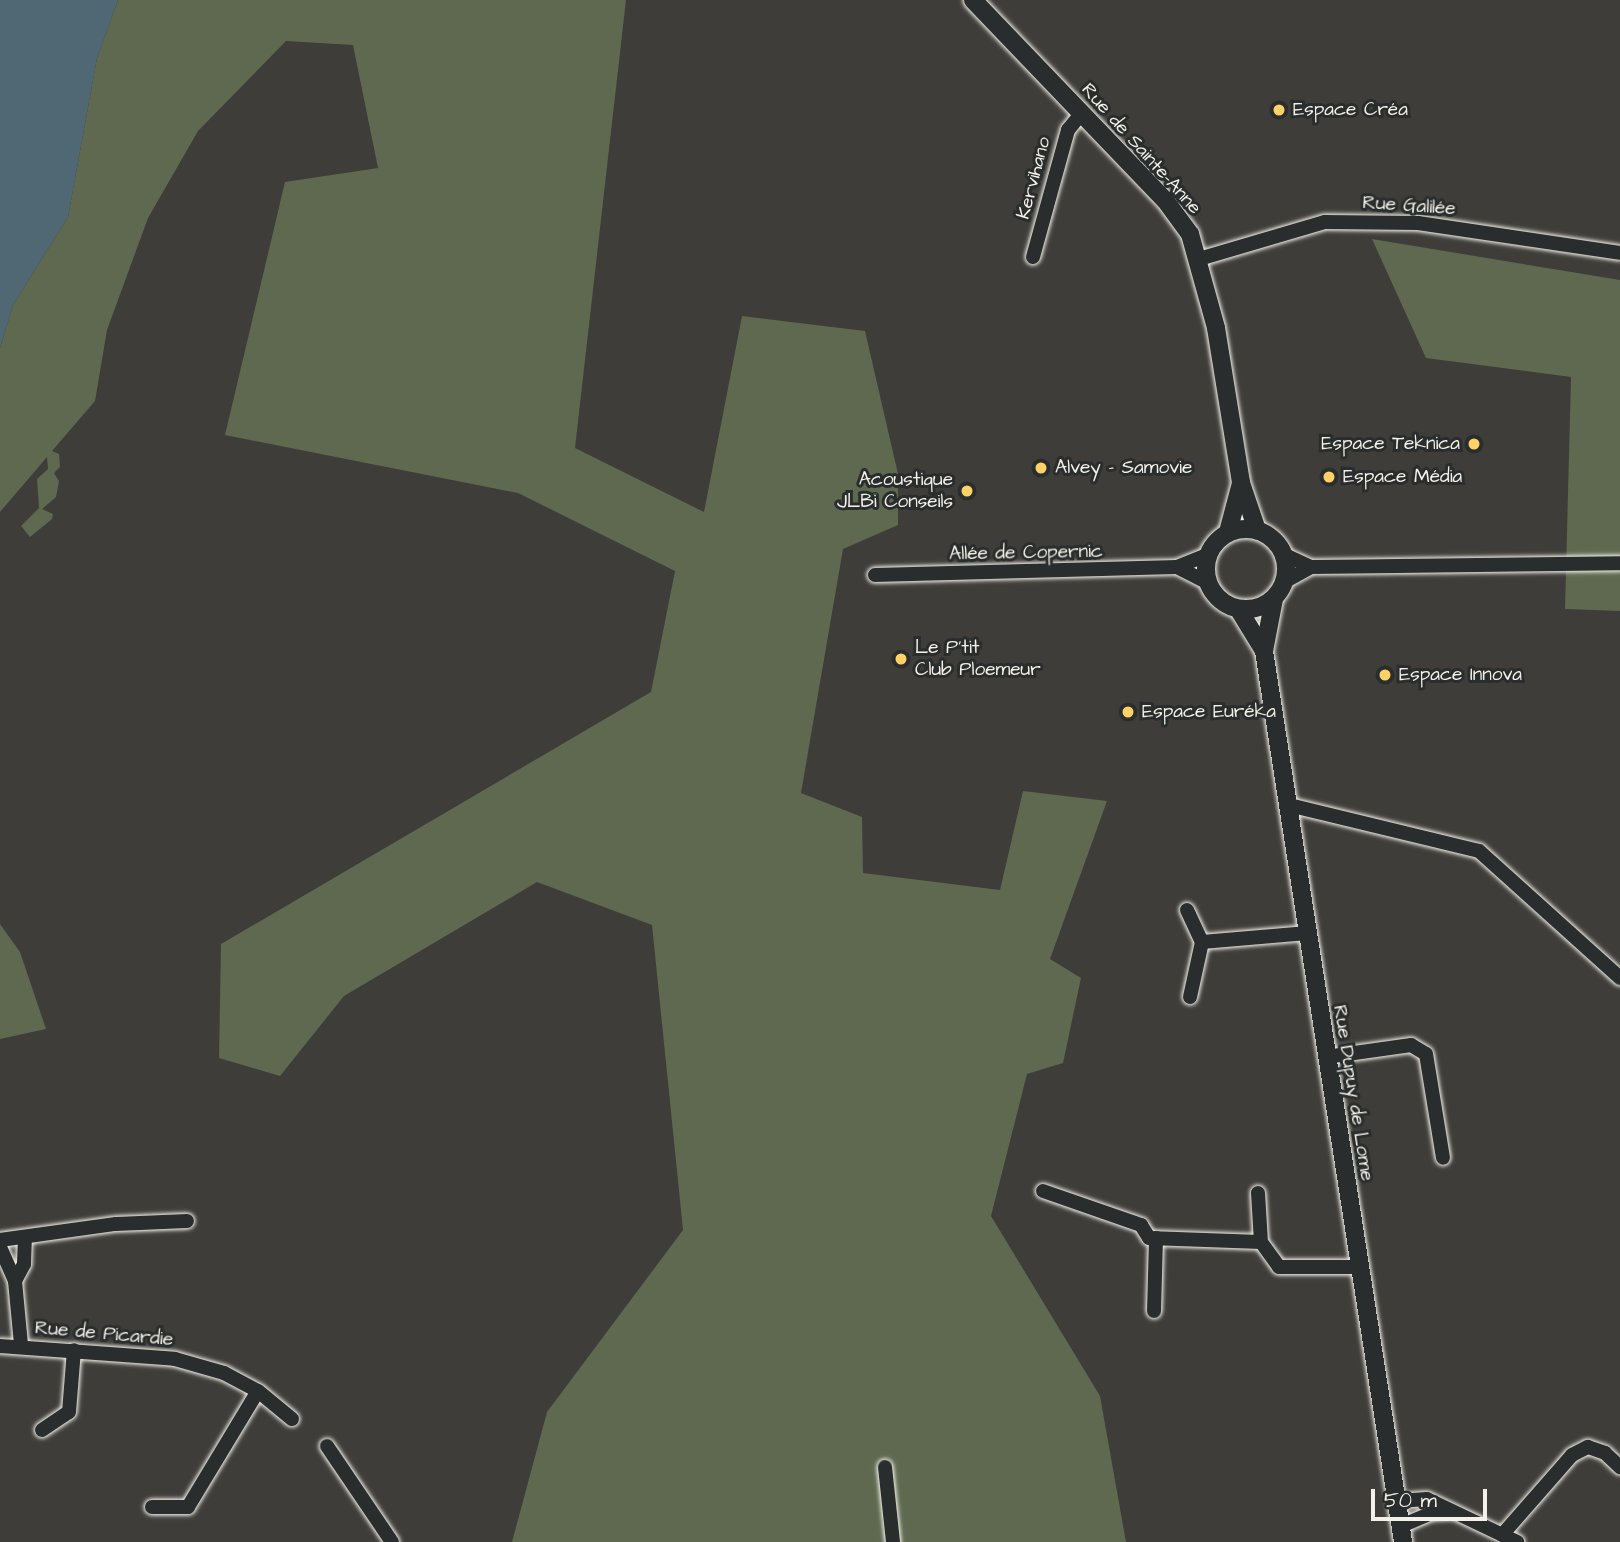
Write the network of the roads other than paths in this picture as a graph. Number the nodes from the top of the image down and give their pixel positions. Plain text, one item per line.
1 (972, 0) edge
2 (1081, 114) junction
3 (1620, 253) edge
4 (1032, 257) dead end
5 (1199, 259) junction
6 (1241, 483) junction
7 (1257, 530) junction
8 (1228, 532) junction
9 (1209, 554) junction
10 (1283, 554) junction
11 (1620, 563) edge
12 (1177, 567) junction
13 (1311, 568) junction
14 (875, 575) dead end
15 (1286, 581) junction
16 (1206, 582) junction
17 (1274, 599) junction
18 (1239, 610) junction
19 (1264, 651) junction
20 (1289, 805) junction
21 (1187, 910) dead end
22 (1308, 933) junction
23 (1202, 943) junction
24 (1620, 978) edge
25 (1190, 997) dead end
26 (1326, 1057) junction
27 (1443, 1158) dead end
28 (1043, 1191) dead end
29 (1258, 1194) dead end
30 (187, 1221) dead end
31 (25, 1237) junction
32 (1156, 1238) junction
33 (0, 1240) edge
34 (1261, 1242) junction
35 (0, 1247) edge
36 (1359, 1267) junction
37 (15, 1280) junction
38 (1154, 1311) dead end
39 (21, 1345) junction
40 (0, 1346) edge
41 (74, 1350) junction
42 (258, 1391) junction
43 (292, 1419) dead end
44 (43, 1430) dead end
45 (327, 1446) dead end
46 (885, 1467) dead end
47 (1620, 1467) edge
48 (1398, 1501) junction
49 (152, 1507) dead end
50 (1453, 1512) junction
51 (1402, 1534) edge
52 (1502, 1535) junction
53 (392, 1542) edge
54 (894, 1542) edge
55 (1517, 1542) edge

1 - 2 street, Rue de Sainte-Anne
2 - 4 street, Kervihano
2 - 5 street, Rue de Sainte-Anne
3 - 5 street, Rue Galilée
5 - 6 street, Rue de Sainte-Anne
6 - 7 street, Rue de Sainte-Anne
6 - 8 street, Rue de Sainte-Anne
7 - 8 street
7 - 10 street
8 - 9 street
9 - 12 street, Allée de Copernic
9 - 16 street
10 - 13 street
10 - 15 street
11 - 13 street
12 - 14 street, Allée de Copernic
12 - 16 street, Allée de Copernic
13 - 15 street
15 - 17 street
16 - 18 street
17 - 18 street
17 - 19 street, Rue Dupuy de Lome
18 - 19 street, Rue Dupuy de Lome
19 - 20 street, Rue Dupuy de Lome
20 - 22 street, Rue Dupuy de Lome
20 - 24 street
21 - 23 street
22 - 23 street
22 - 26 street, Rue Dupuy de Lome
23 - 25 street
26 - 27 street
26 - 36 street, Rue Dupuy de Lome
28 - 32 street
29 - 34 street
30 - 31 street
31 - 33 street
31 - 37 street
32 - 34 street
32 - 38 street
34 - 36 street
35 - 37 street
36 - 48 street, Rue Dupuy de Lome
37 - 39 street
39 - 40 street, Rue de Picardie
39 - 41 street, Rue de Picardie
41 - 42 street, Rue de Picardie
41 - 44 street
42 - 43 street, Rue de Picardie
42 - 49 street
45 - 53 street
46 - 54 street
47 - 52 street
48 - 50 street
48 - 51 street, Rue Dupuy de Lome
50 - 51 street
50 - 52 street
52 - 55 street

